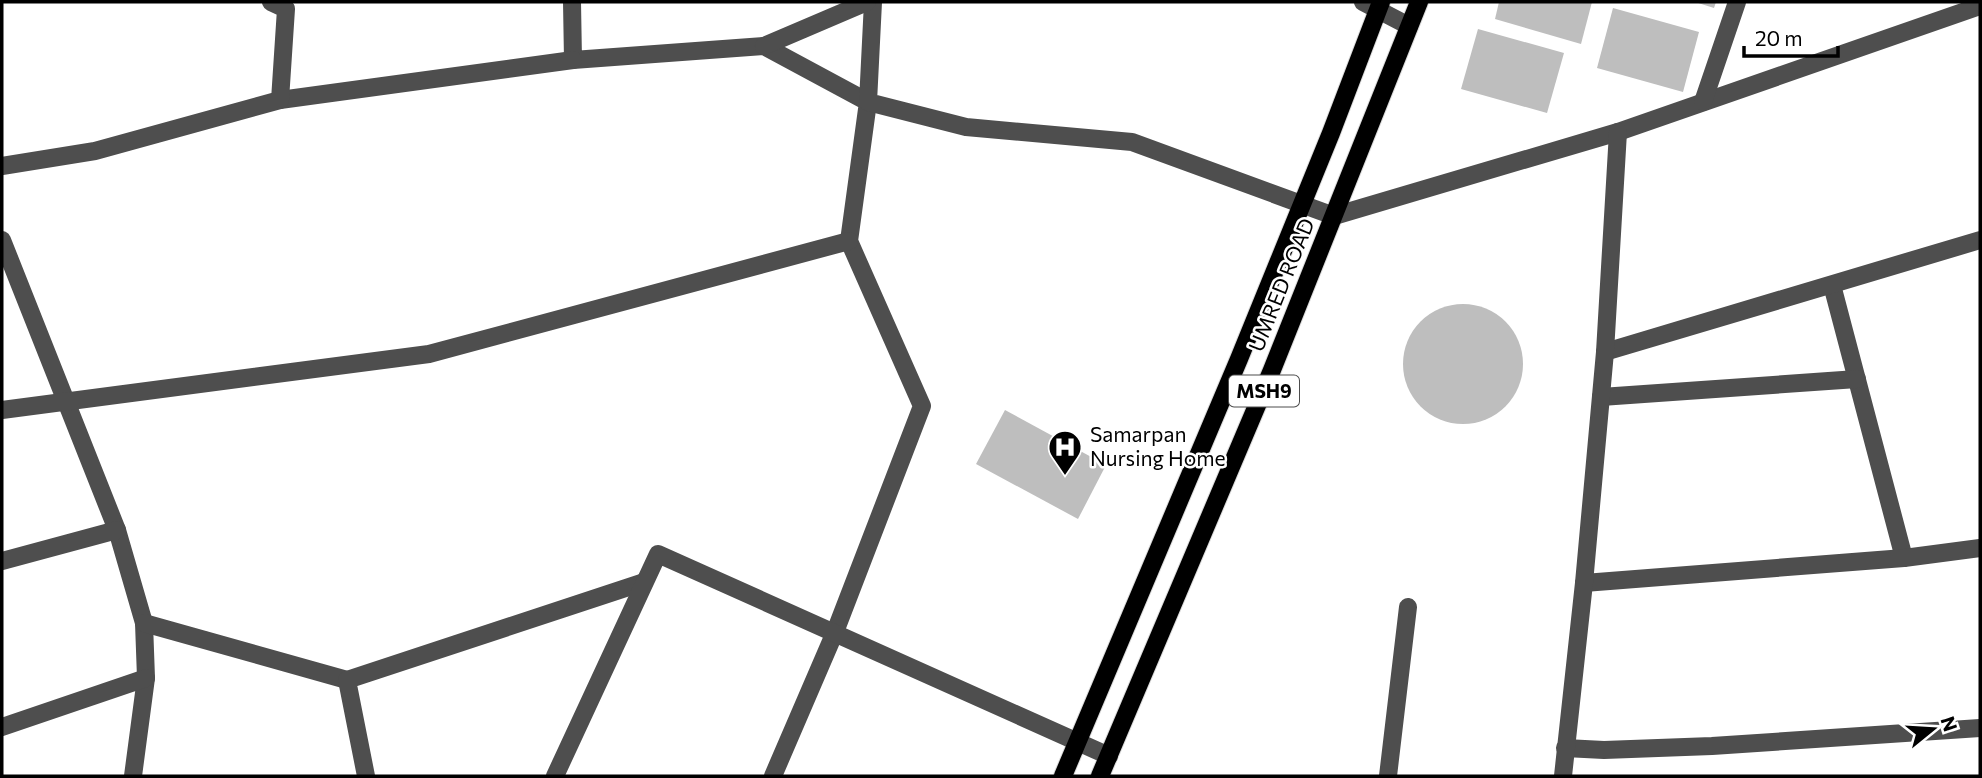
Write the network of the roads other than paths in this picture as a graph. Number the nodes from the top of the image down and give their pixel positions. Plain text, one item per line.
1 (271, 2) edge
2 (572, 2) edge
3 (867, 2) edge
4 (873, 2) edge
5 (1419, 2) edge
6 (1737, 2) edge
7 (1374, 4) edge
8 (1980, 6) edge
9 (1409, 26) junction
10 (764, 46) junction
11 (573, 60) junction
12 (280, 100) junction
13 (868, 102) junction
14 (1703, 102) junction
15 (1618, 132) junction
16 (2, 166) edge
17 (1302, 202) junction
18 (1334, 216) junction
19 (2, 240) edge
20 (1980, 240) edge
21 (849, 241) junction
22 (1832, 285) junction
23 (1605, 352) junction
24 (1857, 379) junction
25 (1601, 397) junction
26 (66, 403) junction
27 (2, 410) edge
28 (117, 530) junction
29 (1980, 548) edge
30 (1904, 558) junction
31 (2, 561) edge
32 (644, 582) junction
33 (1584, 583) junction
34 (1408, 607) dead end
35 (144, 623) junction
36 (835, 632) junction
37 (146, 678) junction
38 (347, 680) junction
39 (2, 727) edge
40 (1980, 728) edge
41 (1077, 741) junction
42 (1565, 748) junction
43 (1109, 756) junction
44 (133, 776) edge
45 (366, 776) edge
46 (555, 776) edge
47 (773, 776) edge
48 (1062, 776) edge
49 (1100, 776) edge
50 (1388, 776) edge
51 (1563, 776) edge

1 - 12 street
2 - 11 street
3 - 10 street
4 - 13 street
5 - 9 main road, UMRED ROAD / MSH9
6 - 14 street
7 - 9 street
7 - 17 main road
8 - 14 street
9 - 18 main road, UMRED ROAD / MSH9
10 - 11 street
10 - 13 street
11 - 12 street
12 - 16 street
13 - 17 street
13 - 21 street
14 - 15 street
15 - 18 street
15 - 23 street
17 - 18 street
17 - 41 main road
18 - 43 main road, UMRED ROAD / MSH9
19 - 26 street
20 - 22 street
21 - 26 street
21 - 36 street
22 - 23 street
22 - 24 street
23 - 25 street
24 - 25 street
24 - 30 street
25 - 33 street
26 - 27 street
26 - 28 street
28 - 31 street
28 - 35 street
29 - 30 street
30 - 33 street
32 - 36 street
32 - 38 street
32 - 46 street
33 - 42 street
34 - 50 street
35 - 37 street
35 - 38 street
36 - 41 street
36 - 47 street
37 - 39 street
37 - 44 street
38 - 45 street
40 - 42 street
41 - 43 street
41 - 48 main road
42 - 51 street
43 - 49 main road, UMRED ROAD / MSH9

